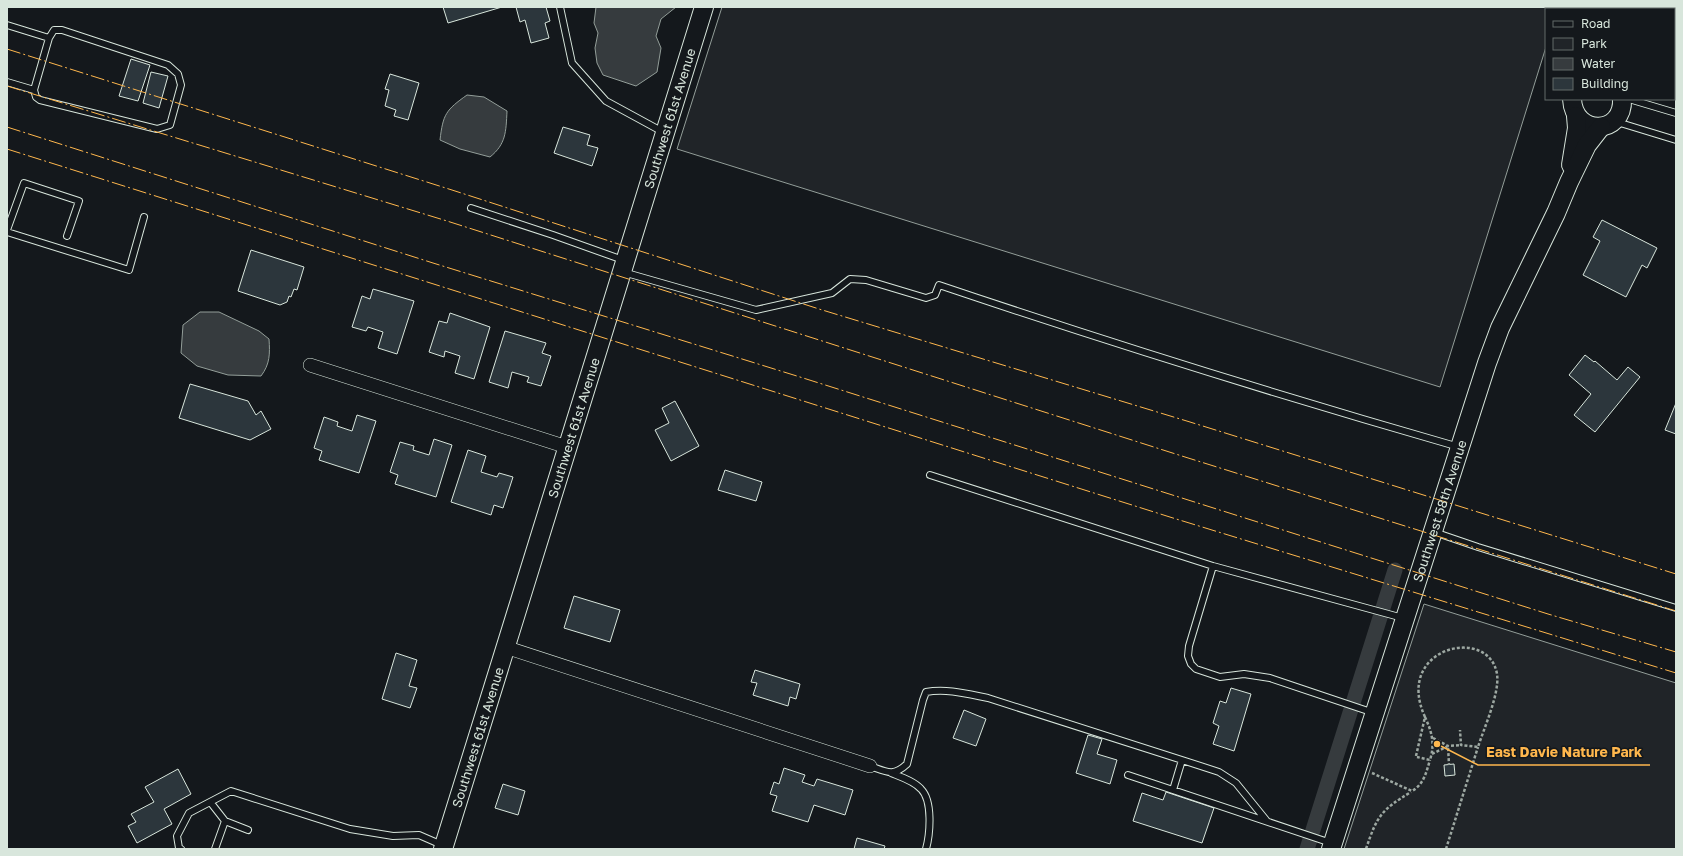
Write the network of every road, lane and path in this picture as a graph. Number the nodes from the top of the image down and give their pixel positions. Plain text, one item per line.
1 (560, 7) edge
2 (704, 7) edge
3 (7, 25) edge
4 (49, 38) junction
5 (7, 82) edge
6 (34, 90) junction
7 (1622, 100) edge
8 (1632, 100) edge
9 (1574, 107) edge
10 (1676, 114) edge
11 (1607, 124) junction
12 (664, 133) junction
13 (1676, 140) edge
14 (1569, 182) junction
15 (471, 208) dead end
16 (144, 217) dead end
17 (7, 231) edge
18 (67, 236) dead end
19 (623, 266) junction
20 (310, 364) dead end
21 (567, 447) junction
22 (1459, 447) junction
23 (930, 475) dead end
24 (1433, 531) junction
25 (1213, 566) junction
26 (1676, 608) edge
27 (1401, 617) junction
28 (505, 647) junction
29 (1368, 711) junction
30 (1425, 717) junction
31 (1460, 730) dead end
32 (1433, 738) junction
33 (1461, 745) junction
34 (1448, 746) junction
35 (1478, 747) junction
36 (1431, 754) junction
37 (1182, 760) junction
38 (1430, 760) junction
39 (1449, 765) dead end
40 (870, 766) joint
41 (1371, 772) dead end
42 (891, 773) junction
43 (1128, 775) dead end
44 (1173, 790) junction
45 (1412, 791) junction
46 (211, 803) junction
47 (1266, 820) junction
48 (226, 822) junction
49 (248, 830) dead end
50 (1332, 846) edge
51 (443, 847) edge
52 (181, 849) edge
53 (215, 849) edge
54 (926, 849) edge
55 (1366, 849) edge
56 (1446, 849) edge

1 - 12 lane
2 - 12 street, Southwest 61st Avenue
3 - 4 lane
4 - 6 lane
4 - 6 lane
5 - 6 lane
7 - 11 street, Southwest 58th Avenue
8 - 10 lane
9 - 11 street
9 - 14 street, Southwest 58th Avenue
11 - 13 lane
11 - 14 street, Southwest 58th Avenue
12 - 19 street, Southwest 61st Avenue
14 - 22 street, Southwest 58th Avenue
15 - 19 lane
16 - 17 lane
17 - 18 lane
19 - 21 street, Southwest 61st Avenue
19 - 22 lane
20 - 21 street
21 - 28 street, Southwest 61st Avenue
22 - 24 street, Southwest 58th Avenue
23 - 25 lane
24 - 26 lane
24 - 27 street, Southwest 58th Avenue
25 - 27 lane
25 - 29 lane
27 - 29 street, Southwest 58th Avenue
28 - 40 street
28 - 51 street, Southwest 61st Avenue
29 - 50 street, Southwest 58th Avenue
30 - 32 path
30 - 35 path
30 - 38 path
31 - 33 path
32 - 34 path
32 - 36 path
33 - 34 path
33 - 35 path
34 - 36 path
34 - 39 path
35 - 56 path
36 - 38 path
37 - 42 lane
37 - 44 lane
37 - 47 lane
38 - 45 path
40 - 42 lane
41 - 45 path
42 - 54 lane
43 - 44 lane
44 - 47 lane
45 - 55 path
46 - 48 lane
46 - 51 lane
46 - 52 lane
47 - 50 lane
48 - 49 lane
48 - 53 lane

